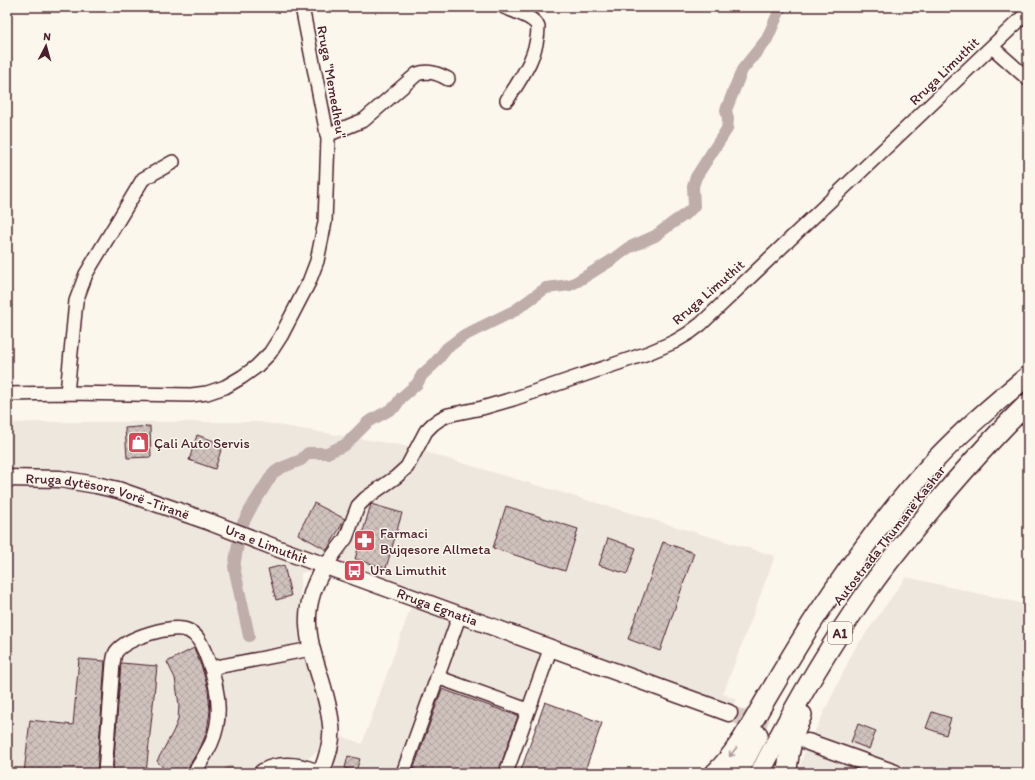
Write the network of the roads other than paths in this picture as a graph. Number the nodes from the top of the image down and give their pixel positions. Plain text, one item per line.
1 (302, 7) edge
2 (504, 7) edge
3 (1028, 12) edge
4 (992, 47) junction
5 (448, 79) dead end
6 (1028, 79) edge
7 (507, 100) dead end
8 (327, 134) junction
9 (172, 162) dead end
10 (1028, 376) edge
11 (67, 393) junction
12 (7, 394) edge
13 (1028, 403) edge
14 (1028, 417) edge
15 (7, 478) edge
16 (207, 521) joint
17 (925, 525) junction
18 (872, 545) junction
19 (902, 553) junction
20 (325, 566) junction
21 (460, 614) junction
22 (551, 647) junction
23 (311, 649) junction
24 (211, 668) junction
25 (437, 677) junction
26 (528, 710) junction
27 (730, 713) tunnel mouth
28 (808, 742) tunnel mouth
29 (105, 773) edge
30 (194, 773) edge
31 (264, 773) edge
32 (314, 773) edge
33 (321, 773) edge
34 (403, 773) edge
35 (506, 773) edge
36 (715, 773) edge
37 (738, 773) edge
38 (760, 773) edge
39 (787, 773) edge
40 (895, 773) edge

1 - 8 street, Rruga "Memedheu"
2 - 7 street
3 - 4 street, Rruga Limuthit
4 - 6 street
4 - 20 street, Rruga Limuthit
5 - 8 street
8 - 11 street, Rruga "Memedheu"
9 - 11 street
10 - 18 highway, Autostrada Thumanë Kashar / A1
11 - 12 street, Rruga "Memedheu"
13 - 17 highway, Autostrada Thumanë Kashar / A1
14 - 17 highway
15 - 16 main road, Rruga dytësore Vorë -Tiranë
16 - 20 main road, Ura e Limuthit
17 - 19 highway, Autostrada Thumanë Kashar / A1
18 -> 36 highway
18 - 37 highway, Autostrada Thumanë Kashar / A1
19 - 38 highway, Autostrada Thumanë Kashar / A1
19 - 39 highway
20 - 21 main road, Rruga Egnatia
20 - 23 main road
21 - 22 main road, Rruga Egnatia
21 - 25 street
22 - 26 street
22 - 27 main road, Rruga Egnatia
23 - 24 street
23 - 33 main road
24 - 29 street
24 - 30 street
25 - 26 street
25 - 34 street
26 - 35 street
28 - 40 main road
31 - 32 highway

